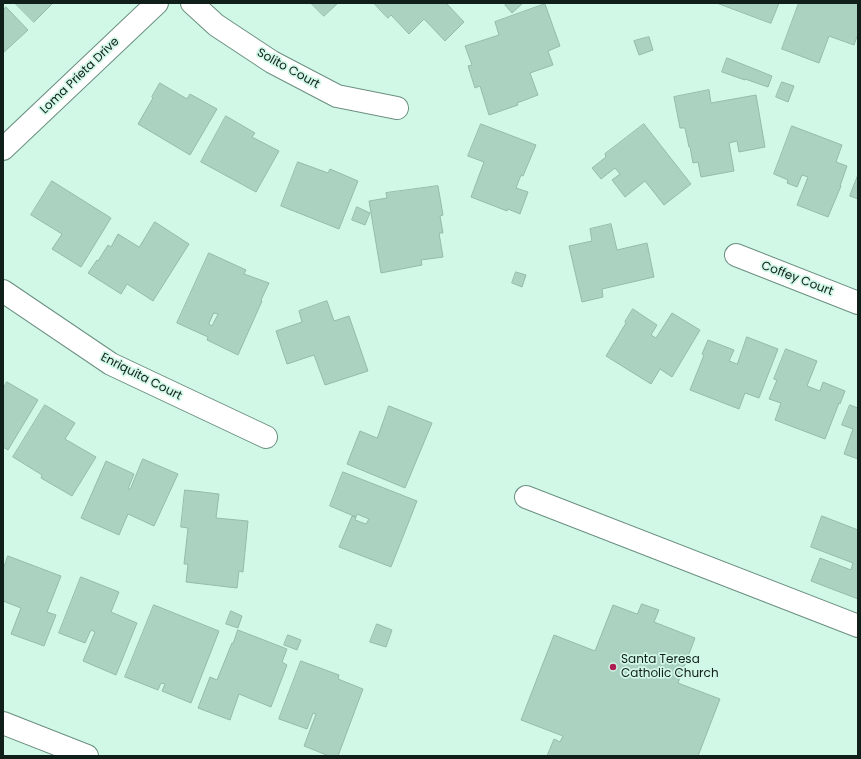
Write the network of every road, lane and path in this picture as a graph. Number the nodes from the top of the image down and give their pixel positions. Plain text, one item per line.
1 (156, 3) edge
2 (192, 3) edge
3 (397, 108) dead end
4 (3, 149) edge
5 (736, 255) dead end
6 (3, 292) edge
7 (858, 303) edge
8 (266, 437) dead end
9 (526, 497) dead end
10 (858, 626) edge
11 (3, 723) edge
12 (87, 756) edge

1 - 4 street, Loma Prieta Drive
2 - 3 street, Solito Court
5 - 7 street, Coffey Court
6 - 8 street, Enriquita Court
9 - 10 street
11 - 12 street

